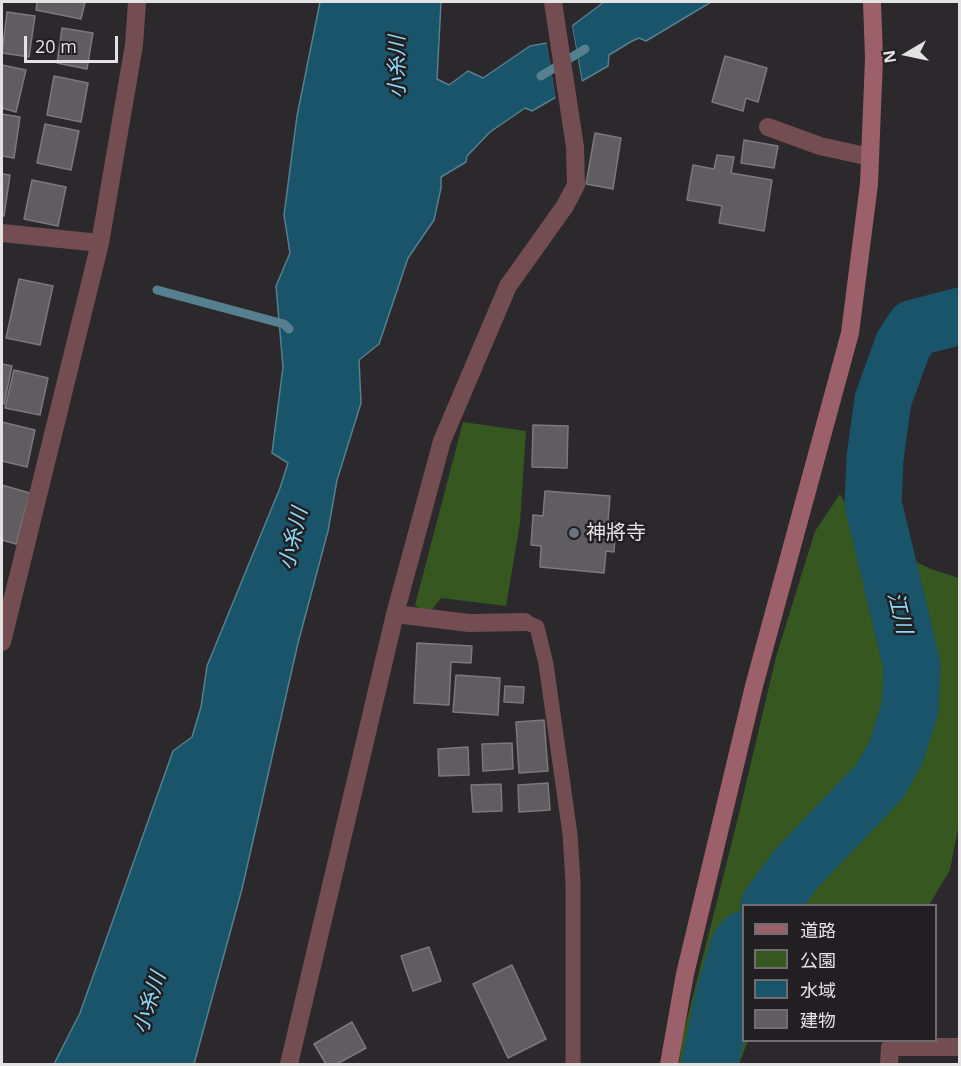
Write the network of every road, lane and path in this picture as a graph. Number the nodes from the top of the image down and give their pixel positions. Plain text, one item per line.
1 (137, 2) edge
2 (872, 2) edge
3 (553, 3) edge
4 (768, 127) dead end
5 (870, 157) junction
6 (2, 233) edge
7 (100, 243) junction
8 (395, 614) junction
9 (525, 622) joint
10 (2, 642) edge
11 (960, 1047) edge
12 (289, 1065) edge
13 (573, 1065) edge
14 (669, 1065) edge
15 (889, 1065) edge

1 - 7 street
2 - 5 street
3 - 8 street
4 - 5 street
5 - 14 street
6 - 7 street
7 - 10 street
8 - 9 street
8 - 12 street
9 - 13 lane
11 - 15 street

